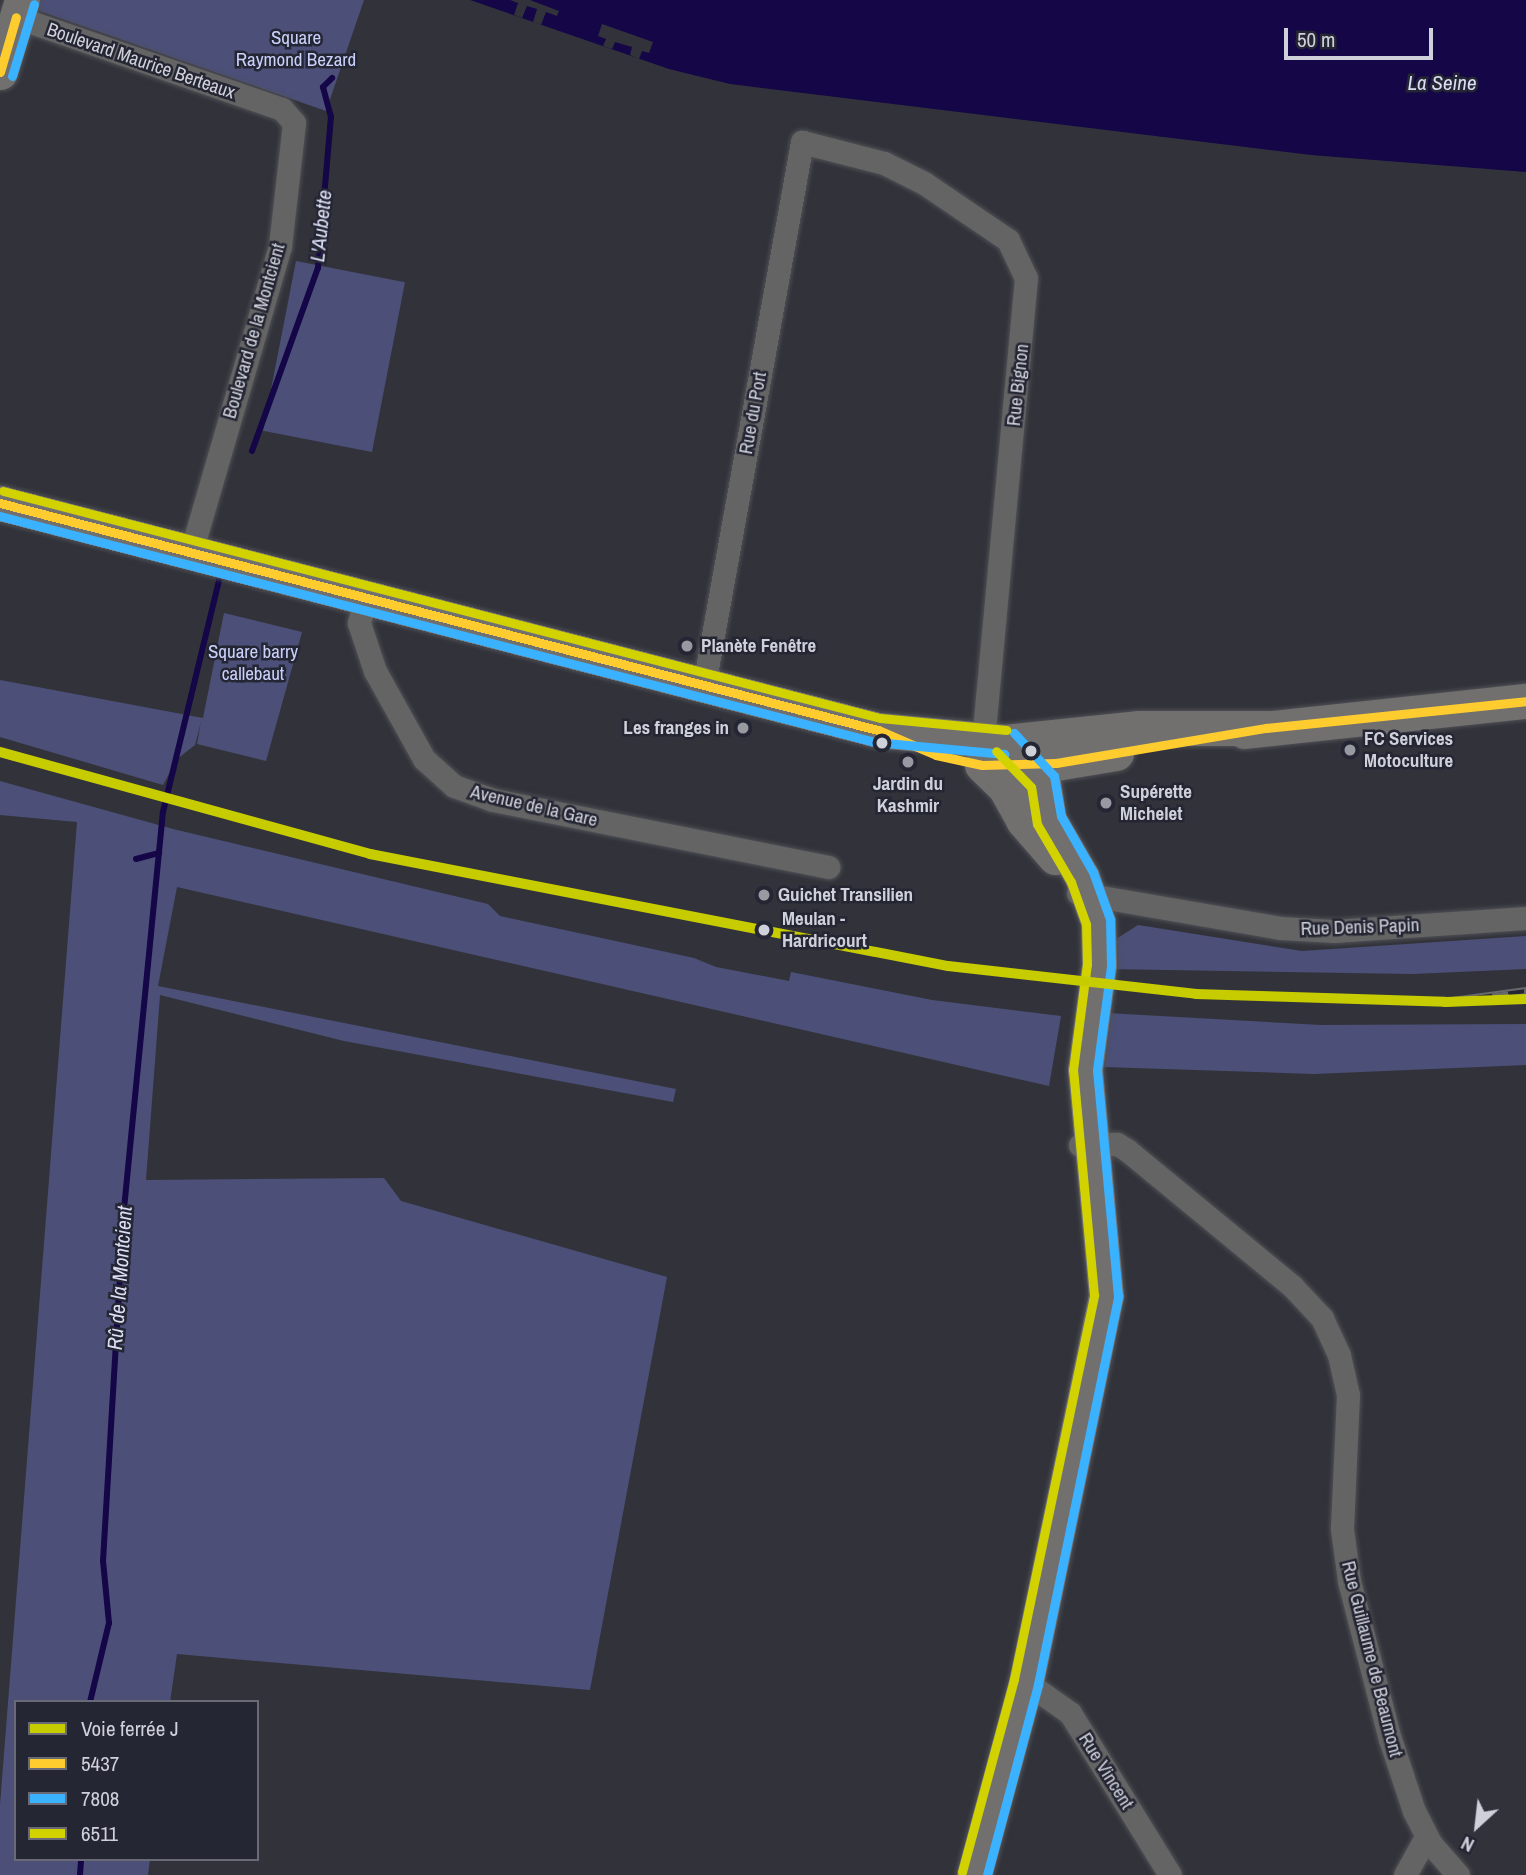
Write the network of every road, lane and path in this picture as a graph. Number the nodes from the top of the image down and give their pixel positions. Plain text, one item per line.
1 (13, 10) edge
2 (0, 72) edge
3 (282, 109) joint
4 (802, 142) joint
5 (0, 503) edge
6 (201, 555) junction
7 (366, 598) junction
8 (704, 685) junction
9 (1526, 701) edge
10 (1017, 760) junction
11 (828, 867) dead end
12 (1081, 893) junction
13 (1526, 918) edge
14 (1086, 1145) junction
15 (1026, 1682) junction
16 (1426, 1837) junction
17 (1437, 1866) edge
18 (974, 1875) edge
19 (1170, 1875) edge
20 (1405, 1875) edge
21 (1458, 1875) edge

1 - 2 main road
1 - 3 street, Boulevard Maurice Berteaux
3 - 6 street, Boulevard de la Montcient
4 - 8 street, Rue du Port
4 - 10 street, Rue Bignon
5 - 6 main road
6 - 7 main road
7 - 8 main road
7 - 11 street, Avenue de la Gare
8 - 10 main road
9 - 10 main road
10 - 12 main road
12 - 13 street, Rue Denis Papin
12 - 14 main road
14 - 15 main road
14 - 16 street, Rue Guillaume de Beaumont
15 - 18 main road
15 - 19 street, Rue Vincent
16 - 17 street, Rue Guillaume de Beaumont
16 - 20 street
17 - 21 street, Rue Guillaume de Beaumont

